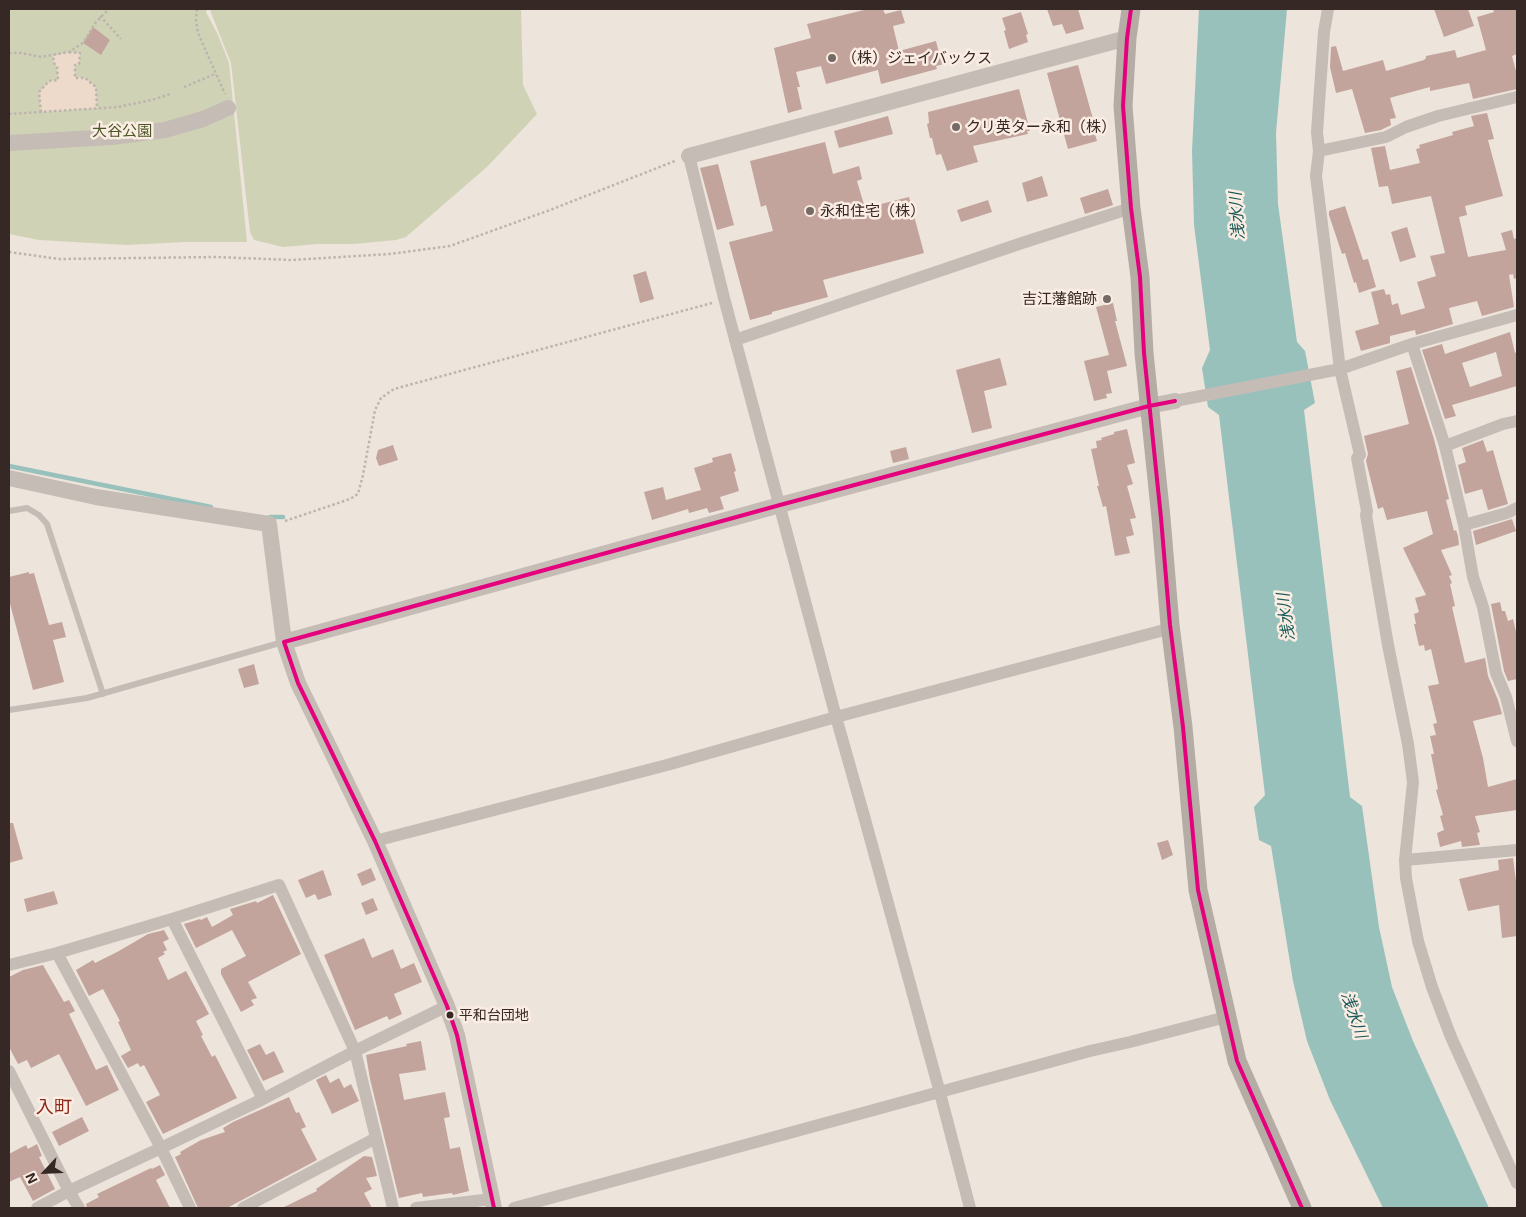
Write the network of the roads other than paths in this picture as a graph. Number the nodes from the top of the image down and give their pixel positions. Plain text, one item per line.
1 (1131, 9) edge
2 (1328, 9) edge
3 (1127, 38) junction
4 (1517, 96) edge
5 (228, 108) road end
6 (9, 143) edge
7 (1319, 151) junction
8 (688, 156) joint
9 (1131, 208) junction
10 (1517, 315) edge
11 (735, 340) junction
12 (1412, 344) junction
13 (1340, 369) junction
14 (1175, 401) joint
15 (1149, 406) junction
16 (1517, 420) edge
17 (1445, 446) junction
18 (9, 478) edge
19 (780, 505) junction
20 (1517, 508) edge
21 (9, 511) edge
22 (1464, 525) junction
23 (1170, 625) junction
24 (284, 642) junction
25 (102, 694) junction
26 (9, 710) edge
27 (836, 717) junction
28 (1517, 741) edge
29 (375, 841) junction
30 (1517, 850) edge
31 (1405, 860) junction
32 (172, 919) junction
33 (57, 953) junction
34 (9, 965) edge
35 (447, 1006) junction
36 (1226, 1017) junction
37 (355, 1051) junction
38 (9, 1070) edge
39 (940, 1093) junction
40 (263, 1099) junction
41 (376, 1138) junction
42 (161, 1148) junction
43 (1517, 1183) edge
44 (69, 1190) junction
45 (493, 1204) edge
46 (37, 1208) edge
47 (79, 1208) edge
48 (190, 1208) edge
49 (243, 1208) edge
50 (393, 1208) edge
51 (416, 1208) edge
52 (514, 1208) edge
53 (970, 1208) edge
54 (1302, 1208) edge

1 - 3 main road
2 - 7 street
3 - 8 street
3 - 9 main road
4 - 7 street
5 - 6 street
7 - 13 street
8 - 11 street
9 - 11 street
9 - 15 main road
10 - 12 street
11 - 19 street
12 - 13 street
12 - 17 street
13 - 14 street
13 - 31 street
14 - 15 street
15 - 19 street
15 - 23 main road
16 - 17 street
17 - 22 street
18 - 24 street
19 - 24 street
19 - 27 street
20 - 22 street
21 - 25 lane
22 - 28 street
23 - 27 street
23 - 36 main road
24 - 25 lane
24 - 29 street
25 - 26 lane
27 - 29 street
27 - 39 street
29 - 35 street
30 - 31 street
31 - 43 street
32 - 33 street
32 - 37 street
32 - 40 street
33 - 34 street
33 - 42 street
35 - 37 street
35 - 45 street
36 - 39 street
36 - 54 main road
37 - 40 street
37 - 41 street
38 - 44 street
39 - 52 street
39 - 53 street
40 - 42 street
41 - 49 street
41 - 50 street
42 - 44 street
42 - 48 street
44 - 46 street
44 - 47 street
45 - 51 street

